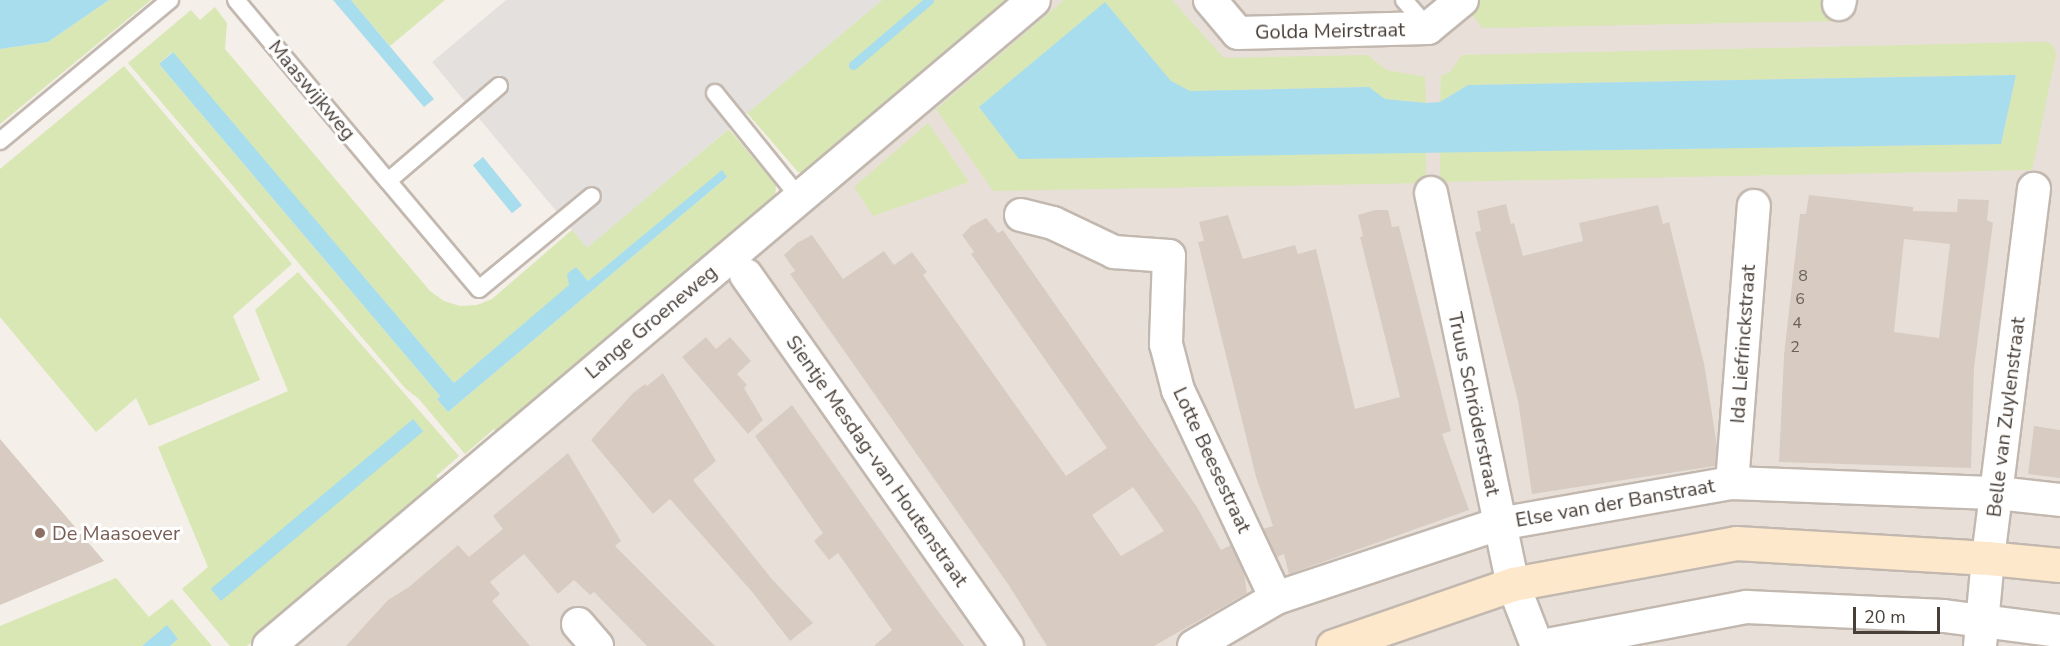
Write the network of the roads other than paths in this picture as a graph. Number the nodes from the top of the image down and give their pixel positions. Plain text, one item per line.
1 (170, 0) edge
2 (236, 0) edge
3 (1034, 0) edge
4 (1210, 0) edge
5 (1404, 0) edge
6 (1462, 0) edge
7 (1428, 28) junction
8 (499, 86) dead end
9 (715, 93) dead end
10 (0, 141) edge
11 (388, 181) junction
12 (2034, 189) dead end
13 (1431, 193) dead end
14 (592, 196) dead end
15 (799, 197) junction
16 (1754, 206) dead end
17 (1021, 215) dead end
18 (746, 275) dead end
19 (1732, 483) junction
20 (1997, 493) junction
21 (2060, 500) edge
22 (1499, 524) junction
23 (1988, 558) junction
24 (2060, 565) edge
25 (1513, 584) junction
26 (1276, 598) junction
27 (2060, 631) edge
28 (1981, 634) edge
29 (268, 646) edge
30 (1007, 646) edge
31 (1194, 646) edge
32 (1333, 646) edge
33 (1537, 646) edge
34 (1542, 646) edge

1 - 10 lane
2 - 11 lane, Maaswijkweg
3 - 15 street, Lange Groeneweg
4 - 7 street, Golda Meirstraat
5 - 7 lane
6 - 7 street
8 - 11 lane
9 - 15 lane
11 - 14 lane, Maaswijkweg
12 - 20 street, Belle van Zuylenstraat
13 - 22 street, Truus Schröderstraat
15 - 29 street, Lange Groeneweg
16 - 19 street, Ida Liefrinckstraat
17 - 26 street, Lotte Beesestraat
18 - 30 street, Sientje Mesdag-van Houtenstraat
19 - 20 street, Else van der Banstraat
19 - 22 street, Else van der Banstraat
20 - 21 street, Else van der Banstraat
20 - 23 street, Belle van Zuylenstraat
22 - 25 street, Truus Schröderstraat
22 - 26 street, Else van der Banstraat
23 - 24 street
23 - 25 street
23 - 28 street, Belle van Zuylenstraat
25 - 32 street
25 - 33 street, Truus Schröderstraat
26 - 31 street, Else van der Banstraat
27 - 28 street
28 - 34 street

